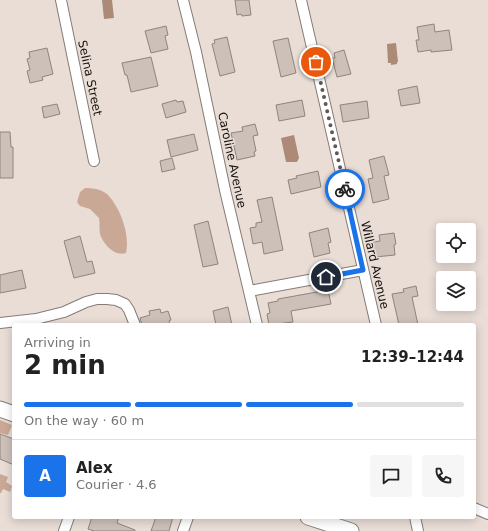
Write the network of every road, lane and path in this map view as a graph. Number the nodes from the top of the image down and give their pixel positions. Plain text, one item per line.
1 (61, 0) edge
2 (183, 0) edge
3 (301, 0) edge
4 (94, 161) dead end
5 (363, 270) junction
6 (249, 291) junction
7 (0, 322) edge
8 (134, 323) edge
9 (257, 323) edge
10 (376, 323) edge
11 (0, 408) edge
12 (12, 413) edge
13 (476, 509) edge
14 (488, 514) edge
15 (68, 519) edge
16 (187, 519) edge
17 (314, 519) edge
18 (415, 519) edge
19 (64, 531) edge
20 (183, 531) edge
21 (351, 531) edge
22 (418, 531) edge

1 - 4 street, Selina Street
2 - 6 street, Caroline Avenue
3 - 5 street, Willard Avenue
5 - 6 street
5 - 10 street, Willard Avenue
6 - 9 street, Caroline Avenue
7 - 8 street
11 - 12 main road
13 - 14 street
15 - 19 street
16 - 20 street
17 - 21 main road
18 - 22 street

